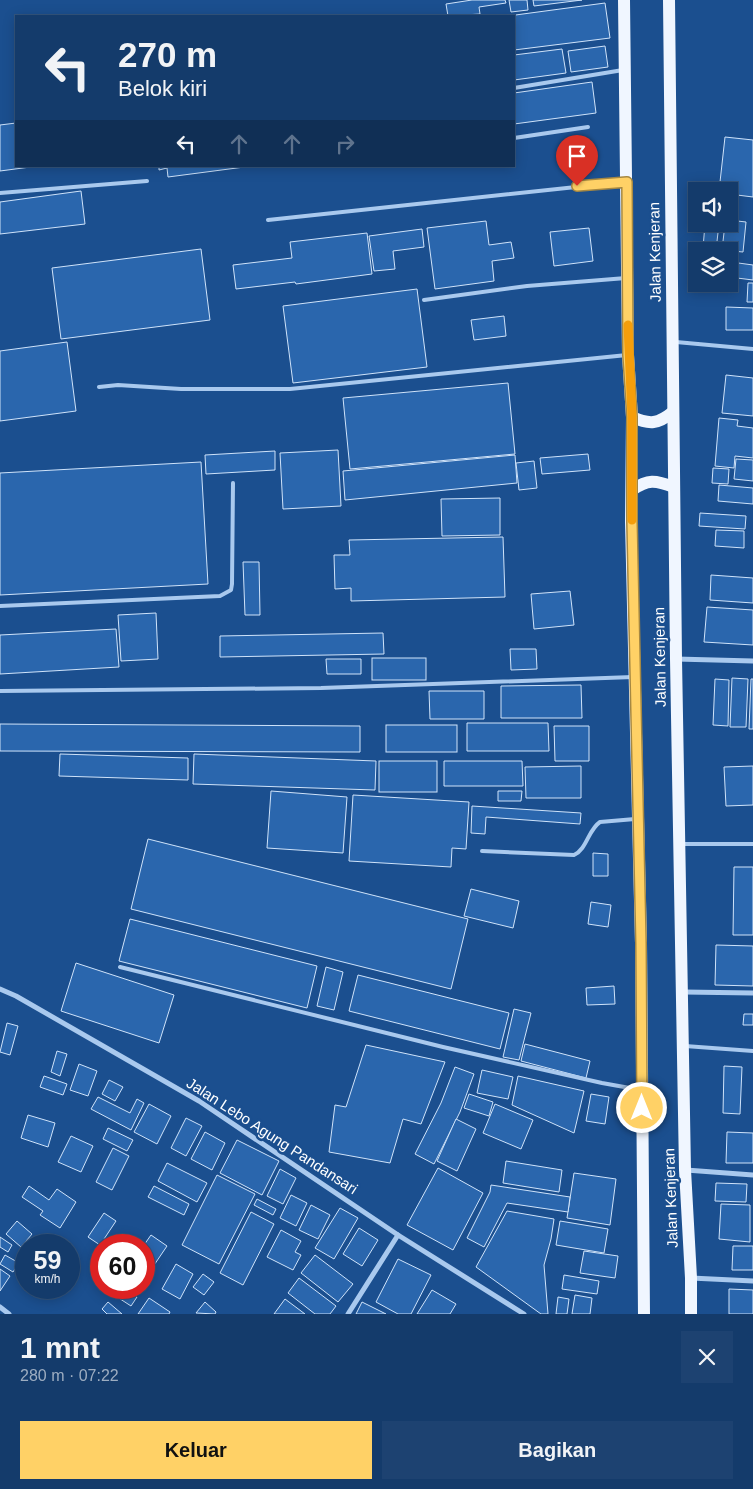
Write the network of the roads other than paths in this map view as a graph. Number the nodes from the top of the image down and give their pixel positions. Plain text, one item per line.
1 (624, 0) edge
2 (669, 0) edge
3 (625, 70) junction
4 (515, 88) edge
5 (588, 127) dead end
6 (515, 138) edge
7 (146, 181) dead end
8 (627, 182) junction
9 (0, 193) edge
10 (268, 220) dead end
11 (628, 277) junction
12 (424, 300) dead end
13 (672, 342) junction
14 (753, 348) edge
15 (628, 355) junction
16 (98, 387) dead end
17 (673, 412) junction
18 (632, 417) junction
19 (234, 483) dead end
20 (674, 487) junction
21 (632, 490) junction
22 (0, 606) edge
23 (676, 659) junction
24 (753, 661) edge
25 (635, 677) junction
26 (0, 691) edge
27 (638, 819) junction
28 (680, 844) junction
29 (753, 844) edge
30 (482, 851) dead end
31 (120, 967) dead end
32 (0, 990) edge
33 (682, 992) junction
34 (753, 993) edge
35 (683, 1046) junction
36 (753, 1051) edge
37 (642, 1090) junction
38 (685, 1170) junction
39 (753, 1175) edge
40 (398, 1235) junction
41 (691, 1278) junction
42 (753, 1281) edge
43 (0, 1307) edge
44 (9, 1314) edge
45 (348, 1314) edge
46 (524, 1314) edge
47 (644, 1314) edge
48 (691, 1314) edge

1 - 3 main road, Jalan Kenjeran
2 - 13 main road, Jalan Kenjeran
3 - 4 lane
3 - 8 main road, Jalan Kenjeran
5 - 6 lane
7 - 9 lane
8 - 10 lane
8 - 11 main road, Jalan Kenjeran
11 - 12 lane
11 - 15 main road, Jalan Kenjeran
13 - 14 lane
13 - 17 main road, Jalan Kenjeran
15 - 16 lane
15 - 18 main road, Jalan Kenjeran
17 - 18 main road
17 - 20 main road, Jalan Kenjeran
18 - 21 main road, Jalan Kenjeran
19 - 22 lane
20 - 21 main road
20 - 23 main road, Jalan Kenjeran
21 - 25 main road, Jalan Kenjeran
23 - 24 street
23 - 28 main road, Jalan Kenjeran
25 - 26 lane
25 - 27 main road, Jalan Kenjeran
27 - 30 lane
27 - 37 main road, Jalan Kenjeran
28 - 29 lane
28 - 33 main road, Jalan Kenjeran
31 - 37 lane
32 - 40 street, Jalan Lebo Agung Pandansari
33 - 34 street
33 - 35 main road, Jalan Kenjeran
35 - 36 lane
35 - 38 main road, Jalan Kenjeran
37 - 47 main road, Jalan Kenjeran
38 - 39 street
38 - 41 main road, Jalan Kenjeran
40 - 45 street
40 - 46 street, Jalan Lebo Agung Pandansari
41 - 42 street
41 - 48 main road, Jalan Kenjeran
43 - 44 street

